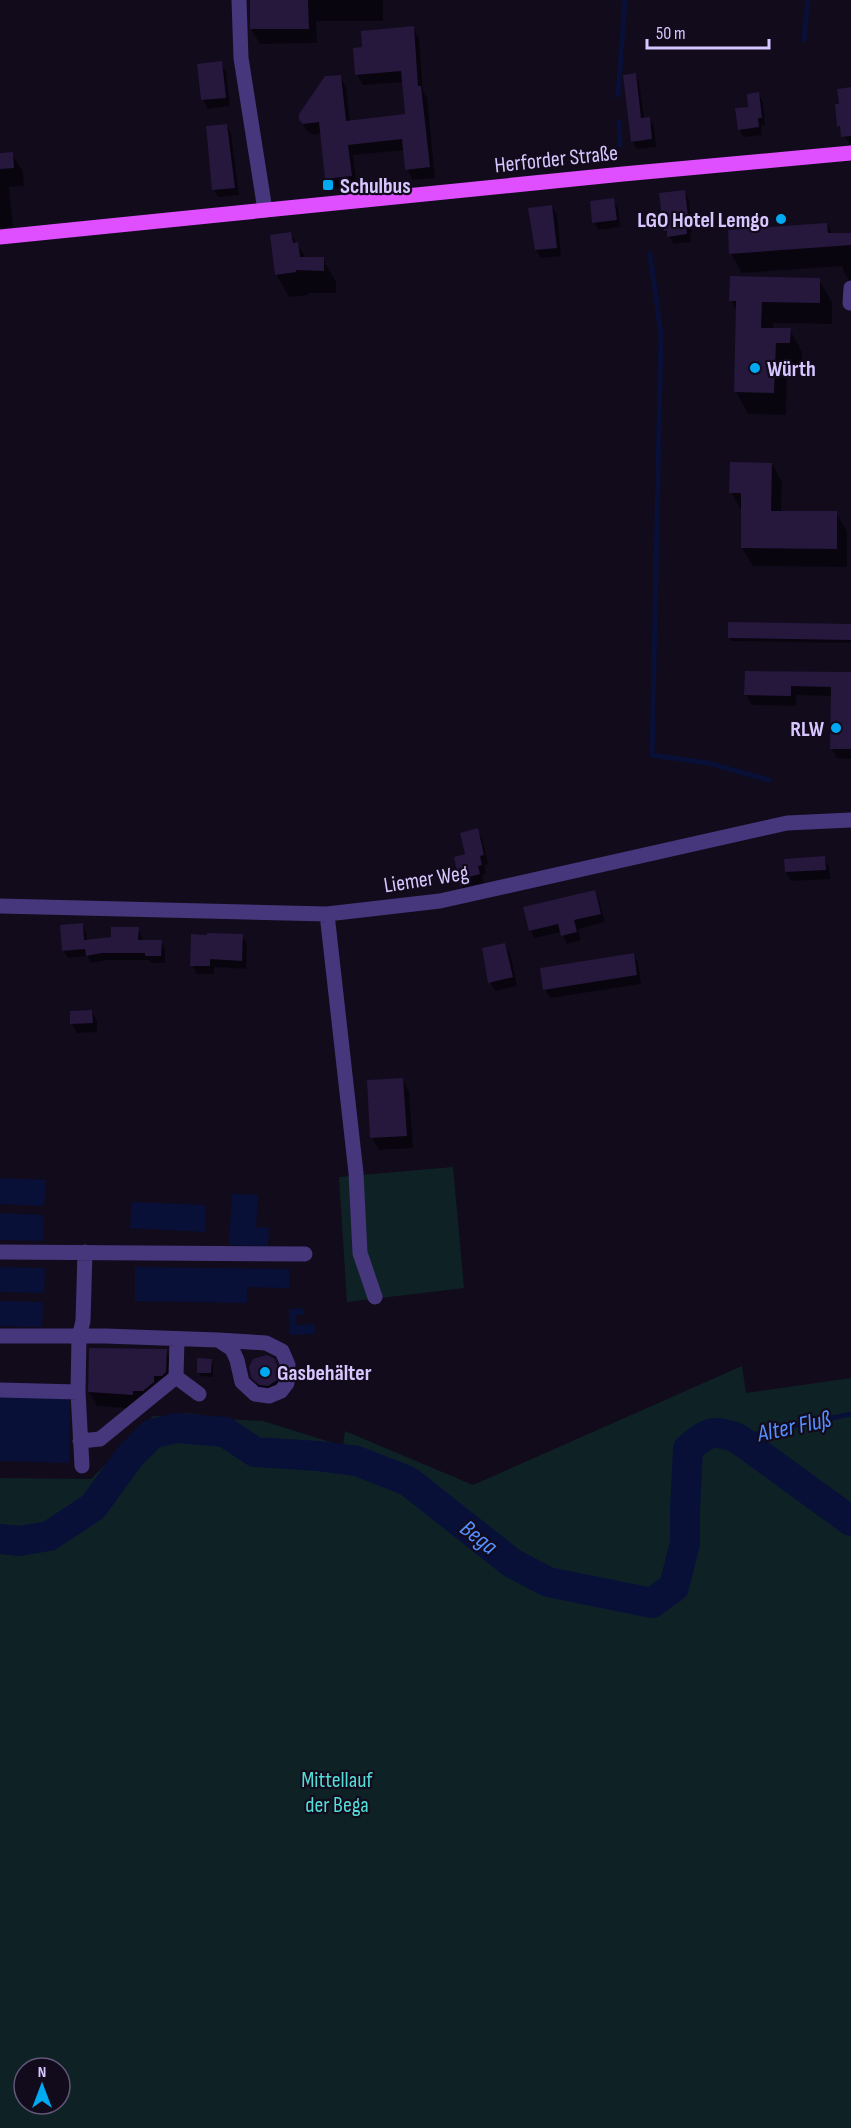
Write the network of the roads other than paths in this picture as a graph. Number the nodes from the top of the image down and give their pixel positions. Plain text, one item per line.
1 (239, 0) edge
2 (851, 153) edge
3 (265, 210) junction
4 (0, 237) edge
5 (851, 820) edge
6 (0, 906) edge
7 (327, 914) junction
8 (0, 1252) edge
9 (85, 1252) junction
10 (305, 1254) dead end
11 (375, 1297) dead end
12 (0, 1336) edge
13 (79, 1337) junction
14 (177, 1338) junction
15 (218, 1340) junction
16 (176, 1377) junction
17 (0, 1390) edge
18 (78, 1392) junction
19 (199, 1394) dead end
20 (80, 1441) junction
21 (82, 1466) dead end

1 - 3 street
2 - 3 main road, Herforder Straße
3 - 4 main road, Herforder Straße
5 - 7 street, Liemer Weg
6 - 7 street, Liemer Weg
7 - 11 street
8 - 9 street
9 - 10 street
9 - 13 street
12 - 13 street
13 - 14 street
13 - 18 street
14 - 15 street
14 - 16 street
15 - 15 street
16 - 19 street
16 - 20 street
17 - 18 street
18 - 20 street
20 - 21 street

